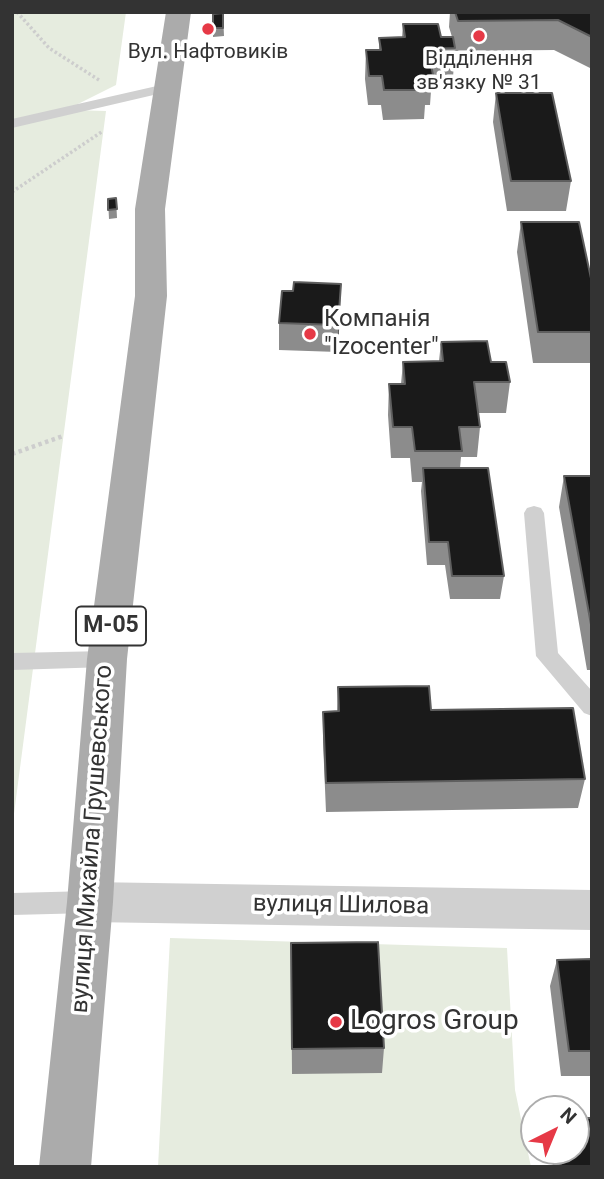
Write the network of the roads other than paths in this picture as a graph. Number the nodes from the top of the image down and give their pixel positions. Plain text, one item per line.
1 (179, 12) edge
2 (170, 87) junction
3 (12, 124) edge
4 (534, 513) dead end
5 (107, 659) junction
6 (12, 663) edge
7 (592, 708) edge
8 (90, 902) junction
9 (12, 904) edge
10 (592, 910) edge
11 (65, 1167) edge

1 - 2 main road, вулиця Михайла Грушевського / М-05
2 - 3 lane
2 - 5 main road, вулиця Михайла Грушевського / М-05
4 - 7 lane
5 - 6 lane
5 - 8 main road, вулиця Михайла Грушевського / М-05
8 - 9 lane
8 - 10 street, вулиця Шилова
8 - 11 main road, вулиця Михайла Грушевського / М-05

